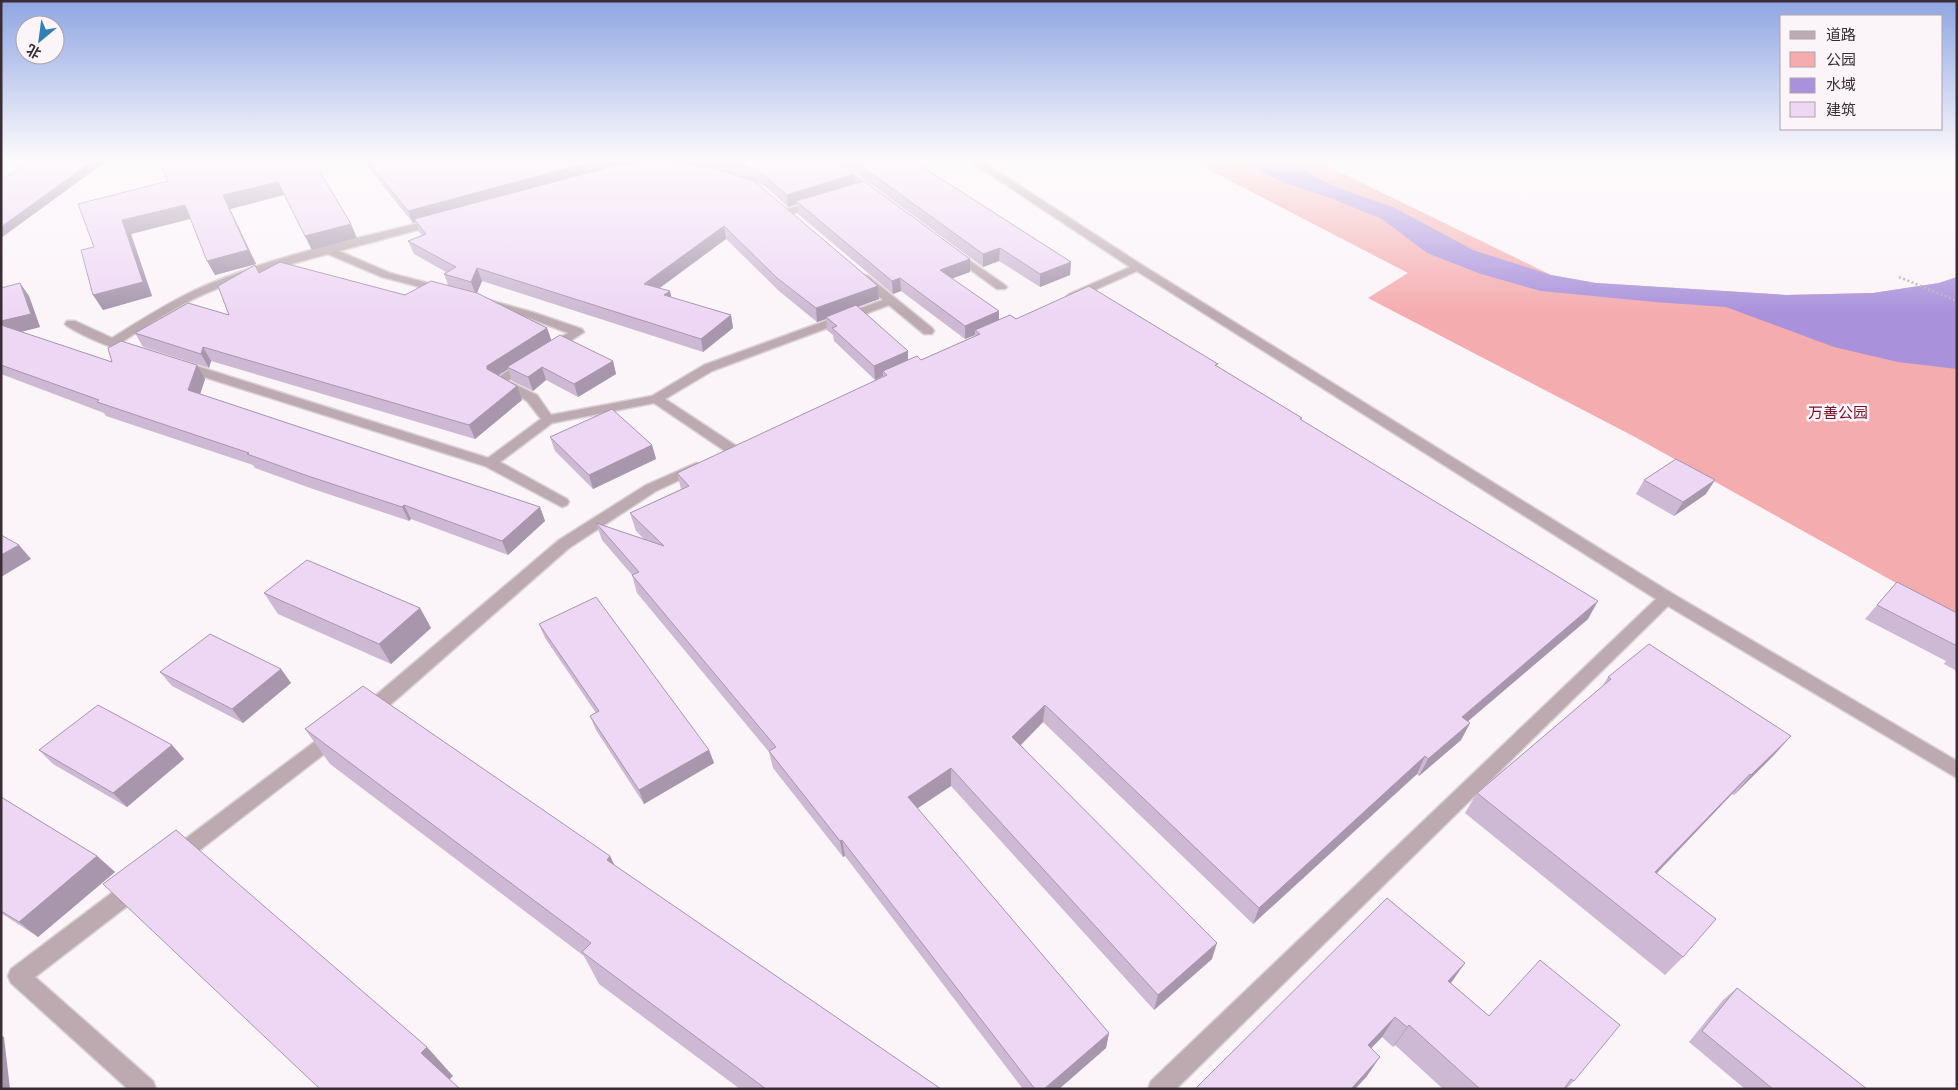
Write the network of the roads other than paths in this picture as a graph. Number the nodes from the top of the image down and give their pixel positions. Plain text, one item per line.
1 (792, 211) edge
2 (1052, 211) edge
3 (788, 212) edge
4 (443, 221) edge
5 (945, 246) edge
6 (329, 250) junction
7 (1138, 267) junction
8 (854, 269) edge
9 (1001, 287) dead end
10 (452, 293) edge
11 (481, 301) edge
12 (891, 302) junction
13 (1057, 303) edge
14 (71, 324) dead end
15 (928, 331) dead end
16 (112, 343) junction
17 (131, 349) edge
18 (168, 361) edge
19 (656, 399) junction
20 (548, 420) junction
21 (751, 442) edge
22 (733, 450) junction
23 (490, 464) junction
24 (562, 502) dead end
25 (1667, 598) junction
26 (1957, 770) edge
27 (162, 868) edge
28 (146, 880) edge
29 (145, 1089) edge
30 (1159, 1089) edge

1 - 3 street
2 - 7 street
4 - 6 street
5 - 9 street
6 - 10 street
6 - 16 street
7 - 13 street
7 - 25 street
8 - 12 street
11 - 20 street
12 - 15 street
12 - 19 street
14 - 16 street
16 - 17 street
18 - 23 street
19 - 20 street
19 - 22 street
20 - 23 street
21 - 22 street
22 - 27 street
23 - 24 street
25 - 26 street
25 - 30 street
28 - 29 street

